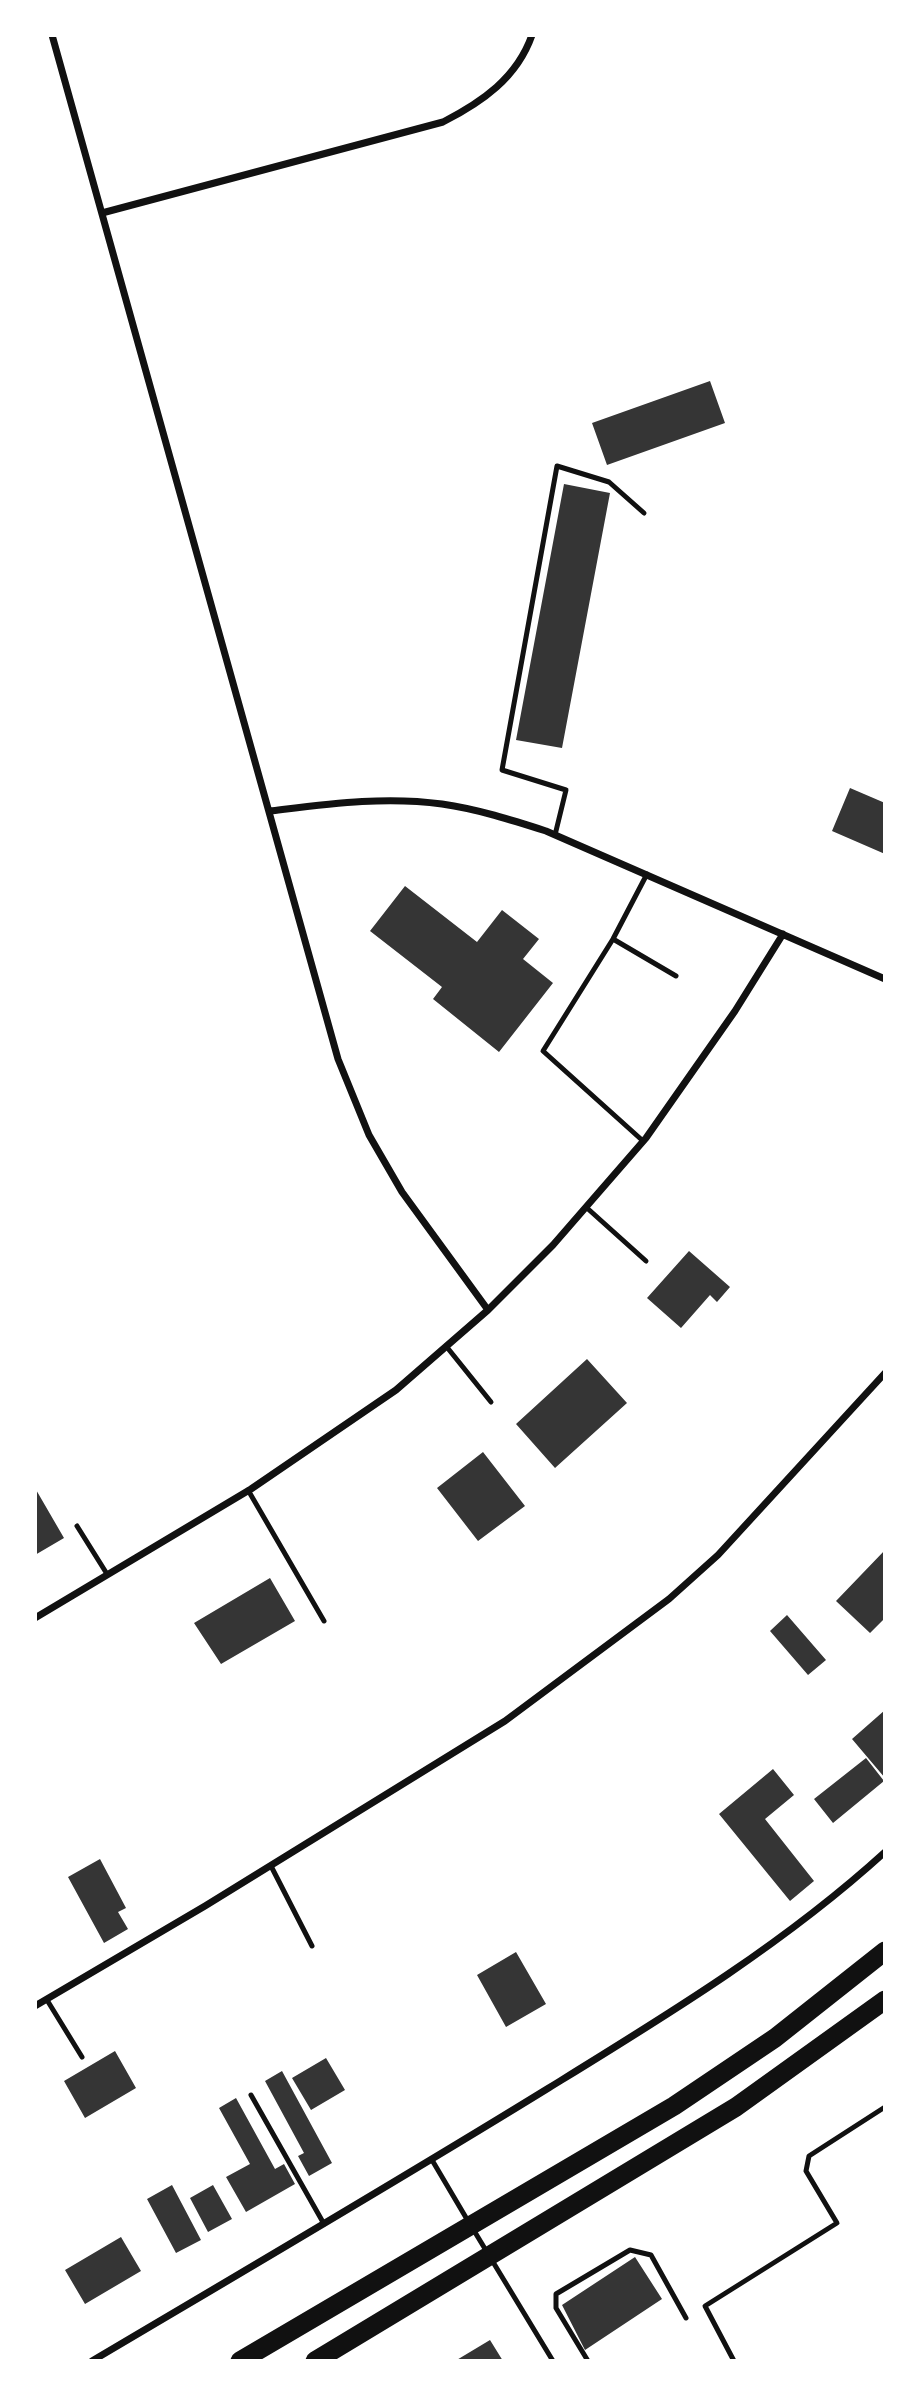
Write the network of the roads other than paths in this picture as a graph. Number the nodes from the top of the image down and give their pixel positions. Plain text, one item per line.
1 (52, 35) edge
2 (532, 35) edge
3 (102, 213) junction
4 (644, 513) dead end
5 (270, 811) junction
6 (555, 835) junction
7 (647, 874) junction
8 (783, 934) junction
9 (613, 939) junction
10 (676, 976) dead end
11 (885, 979) edge
12 (643, 1141) junction
13 (587, 1208) junction
14 (646, 1261) dead end
15 (488, 1310) junction
16 (446, 1346) junction
17 (885, 1373) edge
18 (491, 1402) dead end
19 (248, 1490) junction
20 (77, 1526) dead end
21 (107, 1574) junction
22 (35, 1618) edge
23 (324, 1621) dead end
24 (885, 1852) edge
25 (271, 1866) junction
26 (312, 1946) dead end
27 (885, 1951) edge
28 (47, 2000) junction
29 (885, 2000) edge
30 (35, 2006) edge
31 (82, 2057) dead end
32 (251, 2095) dead end
33 (885, 2107) edge
34 (432, 2160) junction
35 (324, 2224) junction
36 (470, 2225) junction
37 (489, 2256) junction
38 (686, 2318) dead end
39 (92, 2361) edge
40 (240, 2361) edge
41 (315, 2361) edge
42 (553, 2361) edge
43 (588, 2361) edge
44 (734, 2361) edge

1 - 3 street
2 - 3 street
3 - 5 street
4 - 6 lane
5 - 6 street
5 - 15 street
6 - 7 street
7 - 8 street
7 - 9 lane
8 - 11 street
8 - 12 street
9 - 10 lane
9 - 12 lane
12 - 13 street
13 - 14 lane
13 - 15 street
15 - 16 street
16 - 18 lane
16 - 19 street
17 - 25 street
19 - 21 street
19 - 23 lane
20 - 21 lane
21 - 22 street
24 - 34 street
25 - 26 lane
25 - 28 street
27 - 36 highway
28 - 30 street
28 - 31 lane
29 - 37 highway
32 - 35 lane
33 - 44 lane
34 - 35 street
34 - 36 lane
35 - 39 street
36 - 37 lane
36 - 40 highway
37 - 41 highway
37 - 42 lane
38 - 43 lane

